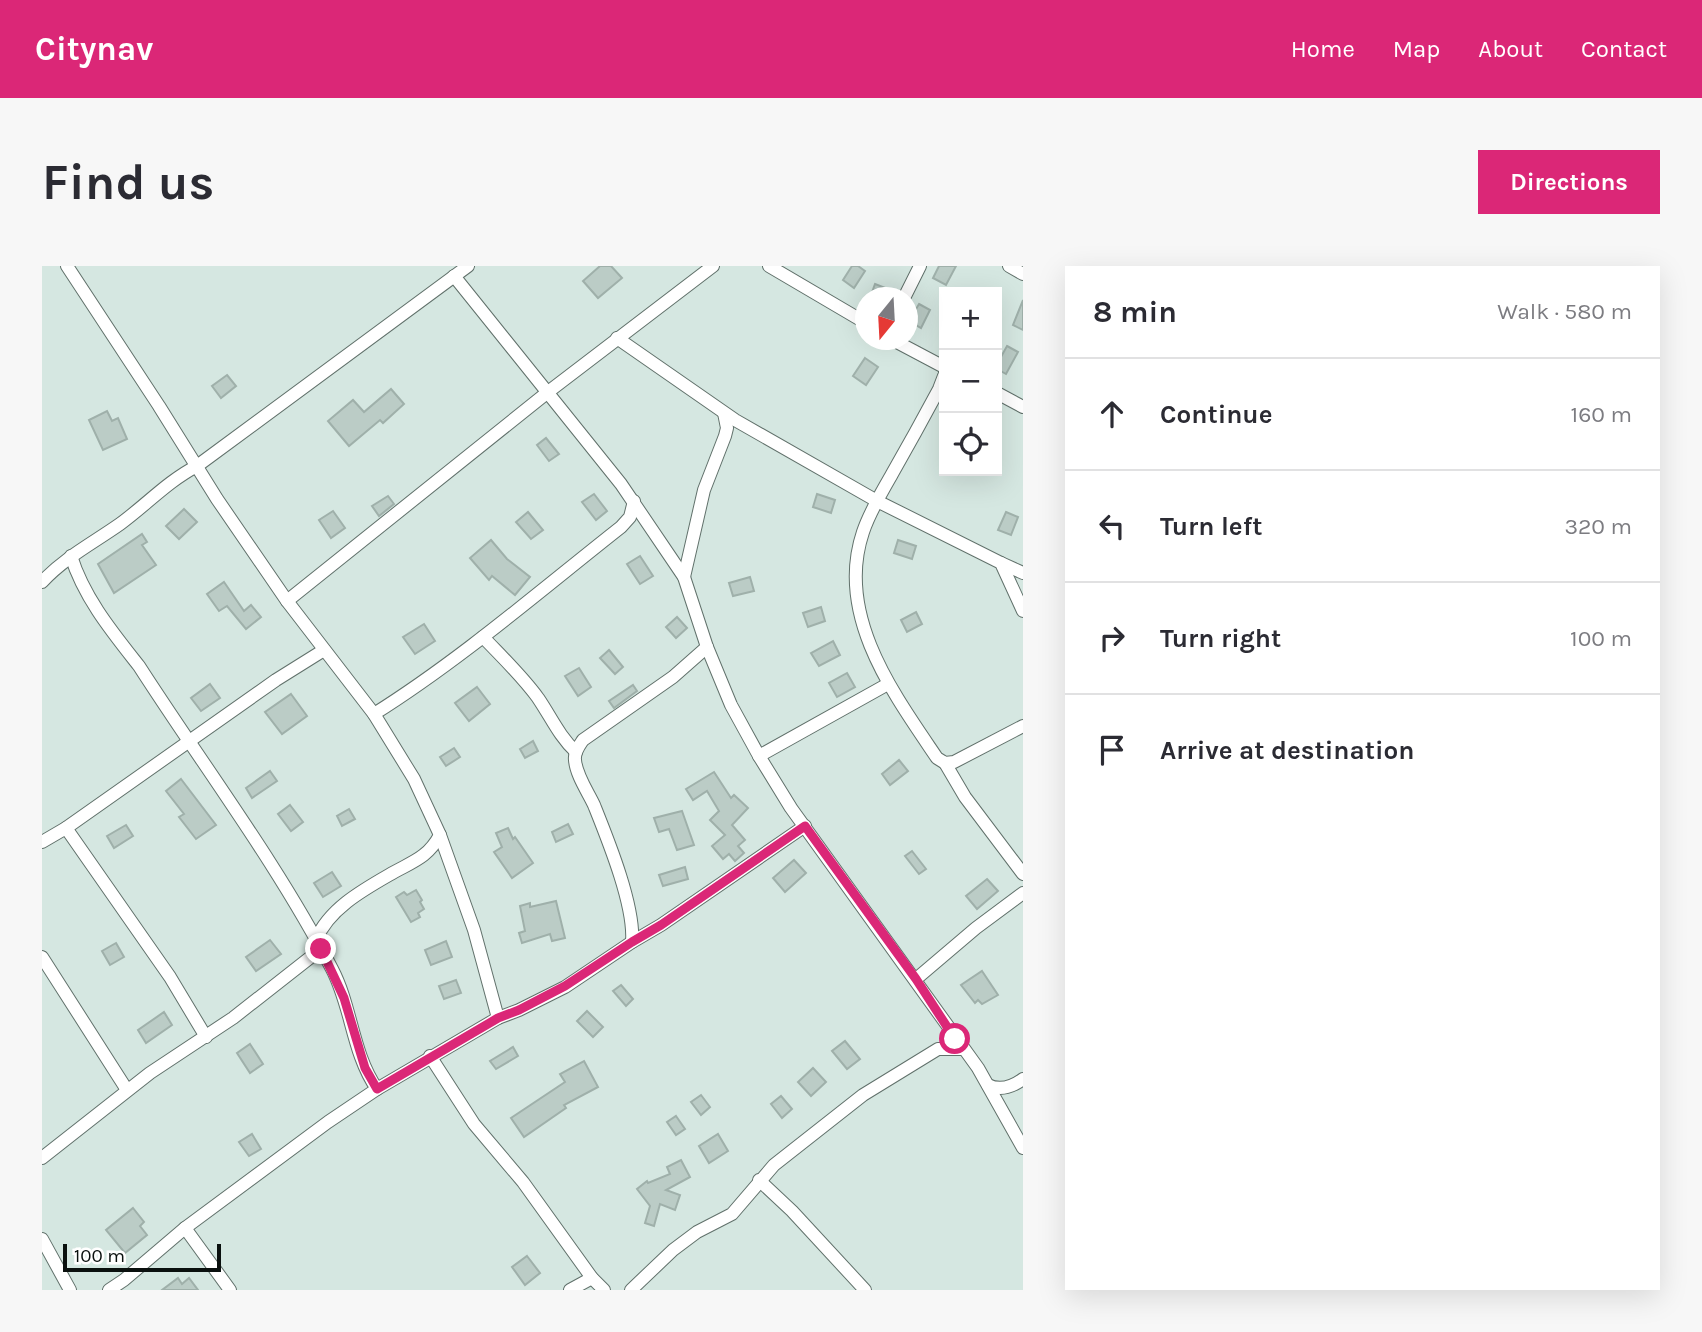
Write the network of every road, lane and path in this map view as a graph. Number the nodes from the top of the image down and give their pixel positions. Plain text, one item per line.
1 (67, 266) edge
2 (468, 266) edge
3 (713, 266) edge
4 (769, 266) edge
5 (920, 266) edge
6 (1009, 266) edge
7 (1023, 274) edge
8 (454, 276) junction
9 (910, 287) edge
10 (855, 317) edge
11 (617, 338) junction
12 (913, 350) edge
13 (939, 364) edge
14 (939, 389) edge
15 (548, 392) junction
16 (1002, 396) edge
17 (1023, 407) edge
18 (724, 413) junction
19 (197, 466) junction
20 (877, 501) junction
21 (634, 502) junction
22 (71, 556) junction
23 (1001, 563) junction
24 (1023, 573) edge
25 (44, 575) edge
26 (684, 577) junction
27 (287, 601) junction
28 (1023, 611) edge
29 (484, 637) junction
30 (707, 647) junction
31 (324, 650) junction
32 (888, 684) junction
33 (374, 714) junction
34 (1023, 726) edge
35 (189, 742) junction
36 (576, 752) junction
37 (759, 756) junction
38 (945, 763) junction
39 (805, 826) junction
40 (66, 828) junction
41 (440, 835) junction
42 (42, 842) edge
43 (1023, 874) edge
44 (1023, 893) edge
45 (632, 942) junction
46 (318, 945) junction
47 (42, 957) edge
48 (916, 979) junction
49 (498, 1018) junction
50 (950, 1032) junction
51 (206, 1037) junction
52 (938, 1049) junction
53 (962, 1049) junction
54 (430, 1056) junction
55 (1020, 1082) edge
56 (988, 1085) junction
57 (377, 1089) junction
58 (127, 1090) junction
59 (1000, 1108) junction
60 (1023, 1148) edge
61 (42, 1158) edge
62 (759, 1180) junction
63 (185, 1228) junction
64 (42, 1239) edge
65 (592, 1278) junction
66 (70, 1290) edge
67 (109, 1290) edge
68 (230, 1290) edge
69 (570, 1290) edge
70 (604, 1290) edge
71 (631, 1290) edge
72 (866, 1290) edge

1 - 19 street
2 - 8 street
3 - 11 street
4 - 10 street
5 - 9 street
6 - 7 street
8 - 15 street
8 - 19 street
11 - 15 street
11 - 18 street
12 - 13 street
14 - 20 street
15 - 21 street
15 - 27 street
16 - 17 street
18 - 20 street
18 - 26 street
19 - 22 street
19 - 27 street
20 - 23 street
20 - 32 street
21 - 26 street
21 - 29 street
22 - 25 street
22 - 35 street
23 - 24 street
23 - 28 street
26 - 30 street
27 - 31 street
29 - 33 street
29 - 36 street
30 - 36 street
30 - 37 street
31 - 33 street
31 - 35 street
32 - 37 street
32 - 38 street
33 - 41 street
34 - 38 street
35 - 40 street
35 - 46 street
36 - 45 street
37 - 39 street
38 - 43 street
39 - 45 street
39 - 48 street
40 - 42 street
40 - 51 street
41 - 46 street
41 - 49 street
44 - 48 street
45 - 49 street
46 - 51 street
46 - 57 street
47 - 58 street
48 - 50 street
49 - 54 street
50 - 52 street
50 - 53 street
51 - 58 street
52 - 53 street
52 - 62 street
53 - 56 street
54 - 57 street
54 - 65 street
55 - 56 street
55 - 59 street
56 - 59 street
57 - 63 street
58 - 61 street
59 - 60 street
62 - 71 street
62 - 72 street
63 - 67 street
63 - 68 street
64 - 66 street
65 - 69 street
65 - 70 street

